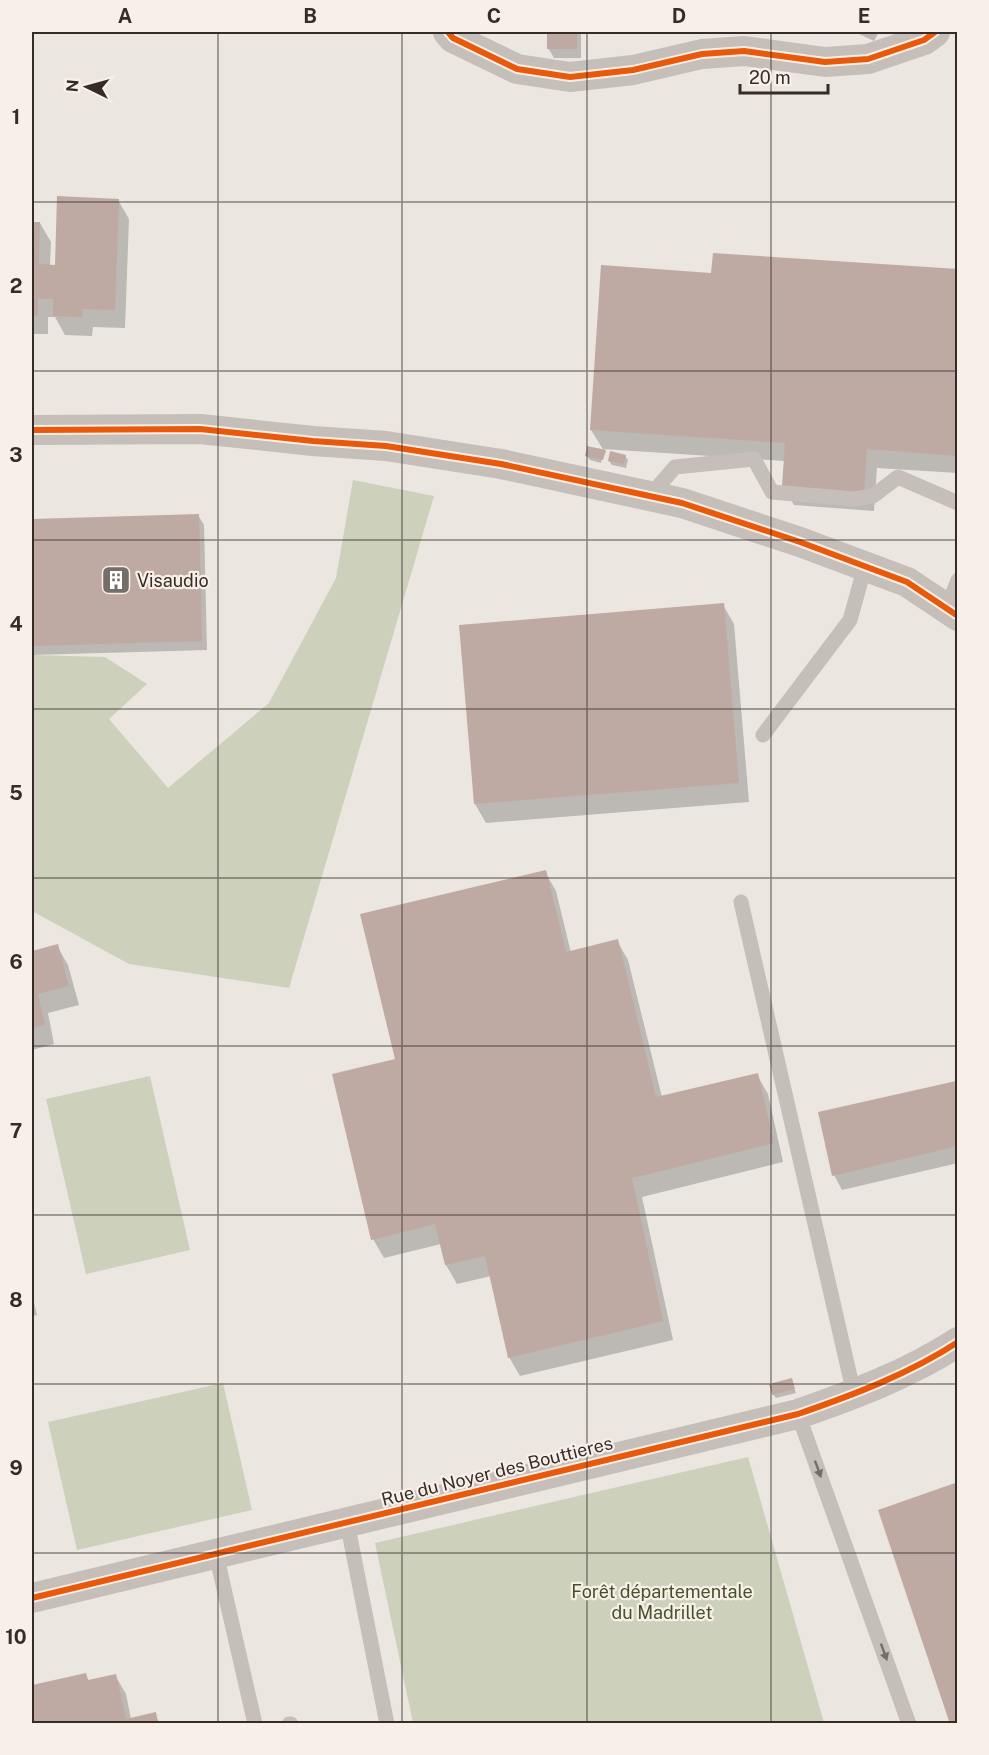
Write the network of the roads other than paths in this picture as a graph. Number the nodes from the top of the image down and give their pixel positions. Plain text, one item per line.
1 (448, 32) edge
2 (934, 32) edge
3 (32, 430) edge
4 (650, 496) junction
5 (957, 503) edge
6 (865, 566) junction
7 (957, 580) edge
8 (952, 612) edge
9 (763, 735) dead end
10 (741, 902) dead end
11 (957, 1342) edge
12 (854, 1394) junction
13 (798, 1414) junction
14 (347, 1522) junction
15 (216, 1554) junction
16 (32, 1598) edge
17 (255, 1724) edge
18 (387, 1724) edge
19 (909, 1724) edge

1 - 2 street
3 - 4 street
4 - 5 lane
4 - 6 street
6 - 8 street
6 - 9 lane
7 - 8 lane
10 - 12 lane
11 - 12 street, Rue du Noyer des Bouttieres
12 - 13 street, Rue du Noyer des Bouttieres
13 - 14 street, Rue du Noyer des Bouttieres
13 -> 19 lane
14 - 15 street, Rue du Noyer des Bouttieres
14 - 18 lane
15 - 16 street, Rue du Noyer des Bouttieres
15 - 17 lane

